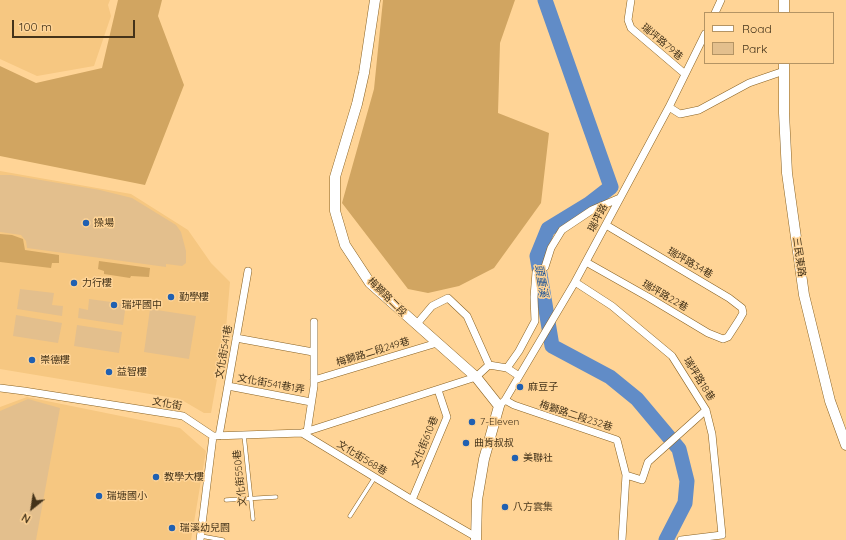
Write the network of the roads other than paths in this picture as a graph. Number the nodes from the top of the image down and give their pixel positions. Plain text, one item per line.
1 (375, 0) edge
2 (631, 0) edge
3 (721, 0) edge
4 (784, 0) edge
5 (715, 12) edge
6 (784, 12) edge
7 (704, 36) edge
8 (784, 67) edge
9 (685, 74) junction
10 (669, 107) junction
11 (620, 198) junction
12 (606, 225) junction
13 (586, 262) junction
14 (248, 272) dead end
15 (575, 282) junction
16 (314, 322) dead end
17 (416, 325) junction
18 (733, 331) joint
19 (236, 338) junction
20 (437, 343) junction
21 (313, 352) junction
22 (489, 365) junction
23 (507, 368) junction
24 (519, 376) junction
25 (476, 377) junction
26 (314, 380) junction
27 (228, 386) junction
28 (0, 388) edge
29 (438, 390) junction
30 (311, 402) junction
31 (502, 403) junction
32 (706, 410) junction
33 (304, 432) junction
34 (244, 435) junction
35 (216, 436) junction
36 (846, 444) edge
37 (626, 475) junction
38 (375, 477) junction
39 (276, 497) dead end
40 (250, 499) junction
41 (226, 500) dead end
42 (412, 500) junction
43 (350, 516) dead end
44 (253, 519) dead end
45 (724, 537) edge
46 (200, 538) edge
47 (476, 538) edge
48 (223, 540) edge
49 (622, 540) edge
50 (681, 540) edge

1 - 17 street, 梅獅路二段
2 - 9 street, 瑞坪路79巷
3 - 5 street
4 - 6 street
7 - 9 street, 瑞坪路
8 - 10 street
8 - 36 street, 三民東路
9 - 10 street, 瑞坪路
10 - 11 street, 瑞坪路
11 - 12 street, 瑞坪路
11 - 23 street
12 - 13 street, 瑞坪路
12 - 18 street, 瑞坪路34巷
13 - 15 street, 瑞坪路
13 - 18 street, 瑞坪路22巷
14 - 19 street, 文化街541巷
15 - 24 street, 瑞坪路
15 - 32 street, 瑞坪路18巷
16 - 21 street
17 - 20 street, 梅獅路二段
17 - 22 street
19 - 21 street
19 - 27 street, 文化街541巷
20 - 25 street, 梅獅路二段
20 - 26 street, 梅獅路二段249巷
21 - 26 street
22 - 23 street
22 - 25 street
23 - 24 street
24 - 31 street, 瑞坪路
25 - 29 street
25 - 31 street, 梅獅路二段
26 - 30 street
27 - 30 street, 文化街541巷1弄
27 - 35 street, 文化街541巷
28 - 35 street, 文化街
29 - 33 street
29 - 42 street, 文化街610巷
30 - 33 street
31 - 37 street, 梅獅路二段232巷
31 - 47 street
32 - 37 street
32 - 45 street, 瑞坪路18巷
33 - 34 street
33 - 38 street, 文化街568巷
34 - 35 street
34 - 40 lane, 文化街550巷
35 - 46 street, 文化街541巷
37 - 49 street
38 - 42 street, 文化街568巷
38 - 43 lane
39 - 40 lane
40 - 41 lane
40 - 44 lane, 文化街550巷
42 - 47 street, 文化街568巷
45 - 50 street
46 - 48 lane

